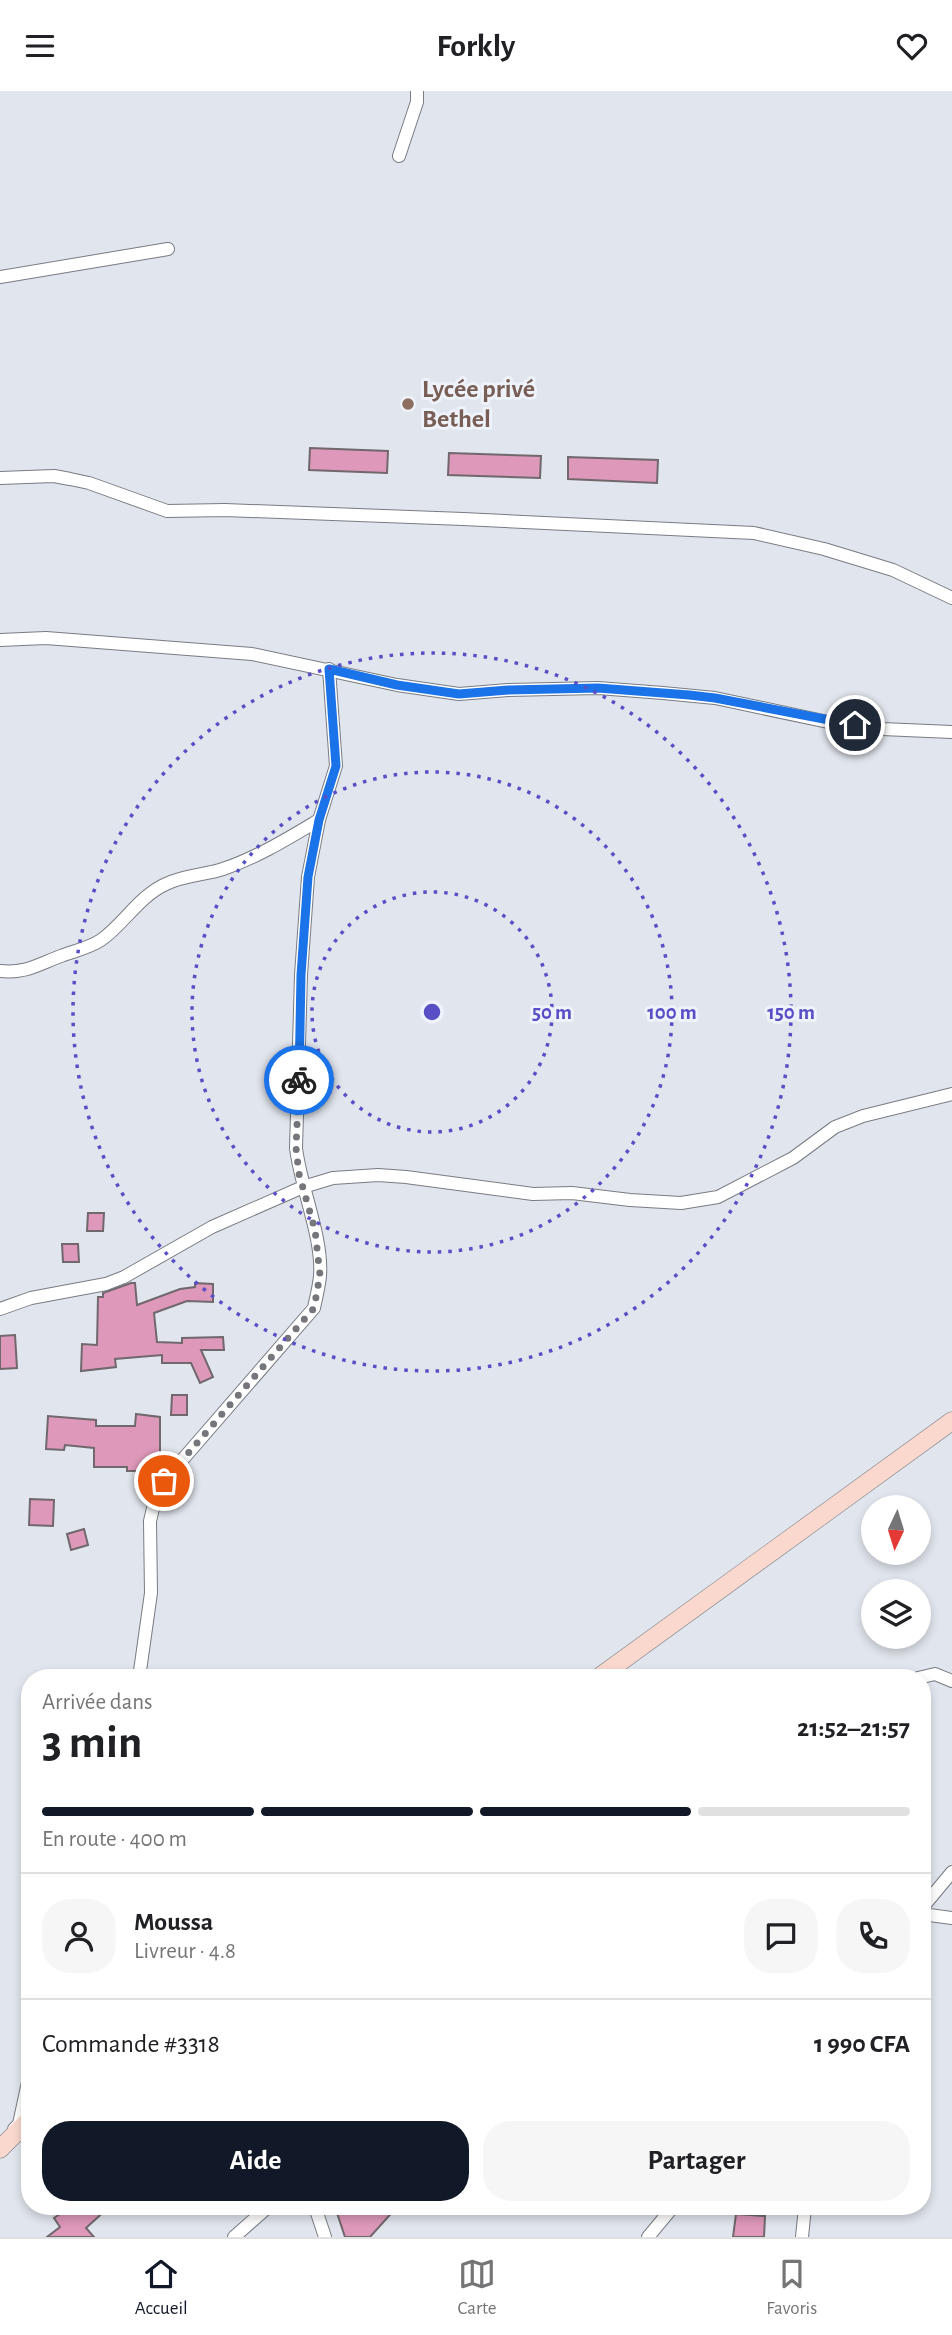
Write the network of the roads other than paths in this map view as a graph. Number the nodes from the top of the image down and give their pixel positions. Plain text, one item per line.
1 (417, 91) edge
2 (399, 156) dead end
3 (168, 249) dead end
4 (0, 277) edge
5 (0, 478) edge
6 (952, 598) edge
7 (0, 640) edge
8 (329, 669) junction
9 (952, 732) edge
10 (319, 820) junction
11 (0, 971) edge
12 (952, 1094) edge
13 (303, 1187) junction
14 (0, 1309) edge
15 (952, 1421) edge
16 (140, 1669) edge
17 (610, 1669) edge
18 (931, 1675) edge
19 (952, 1681) edge
20 (952, 1872) edge
21 (931, 1897) edge
22 (931, 1915) edge
23 (952, 1918) edge
24 (21, 2115) edge
25 (21, 2128) edge
26 (0, 2144) edge
27 (0, 2149) edge
28 (259, 2215) edge
29 (318, 2215) edge
30 (667, 2215) edge
31 (804, 2215) edge
32 (652, 2235) edge
33 (234, 2237) edge
34 (325, 2237) edge
35 (802, 2237) edge

1 - 2 street
3 - 4 street
5 - 6 street
7 - 8 street
8 - 9 street
8 - 10 street
10 - 11 street
10 - 13 street
12 - 13 street
13 - 14 street
13 - 16 street
15 - 17 main road
18 - 19 street
20 - 21 street
22 - 23 street
24 - 26 street
25 - 27 main road
28 - 33 street
29 - 34 street
30 - 32 street
31 - 35 street

